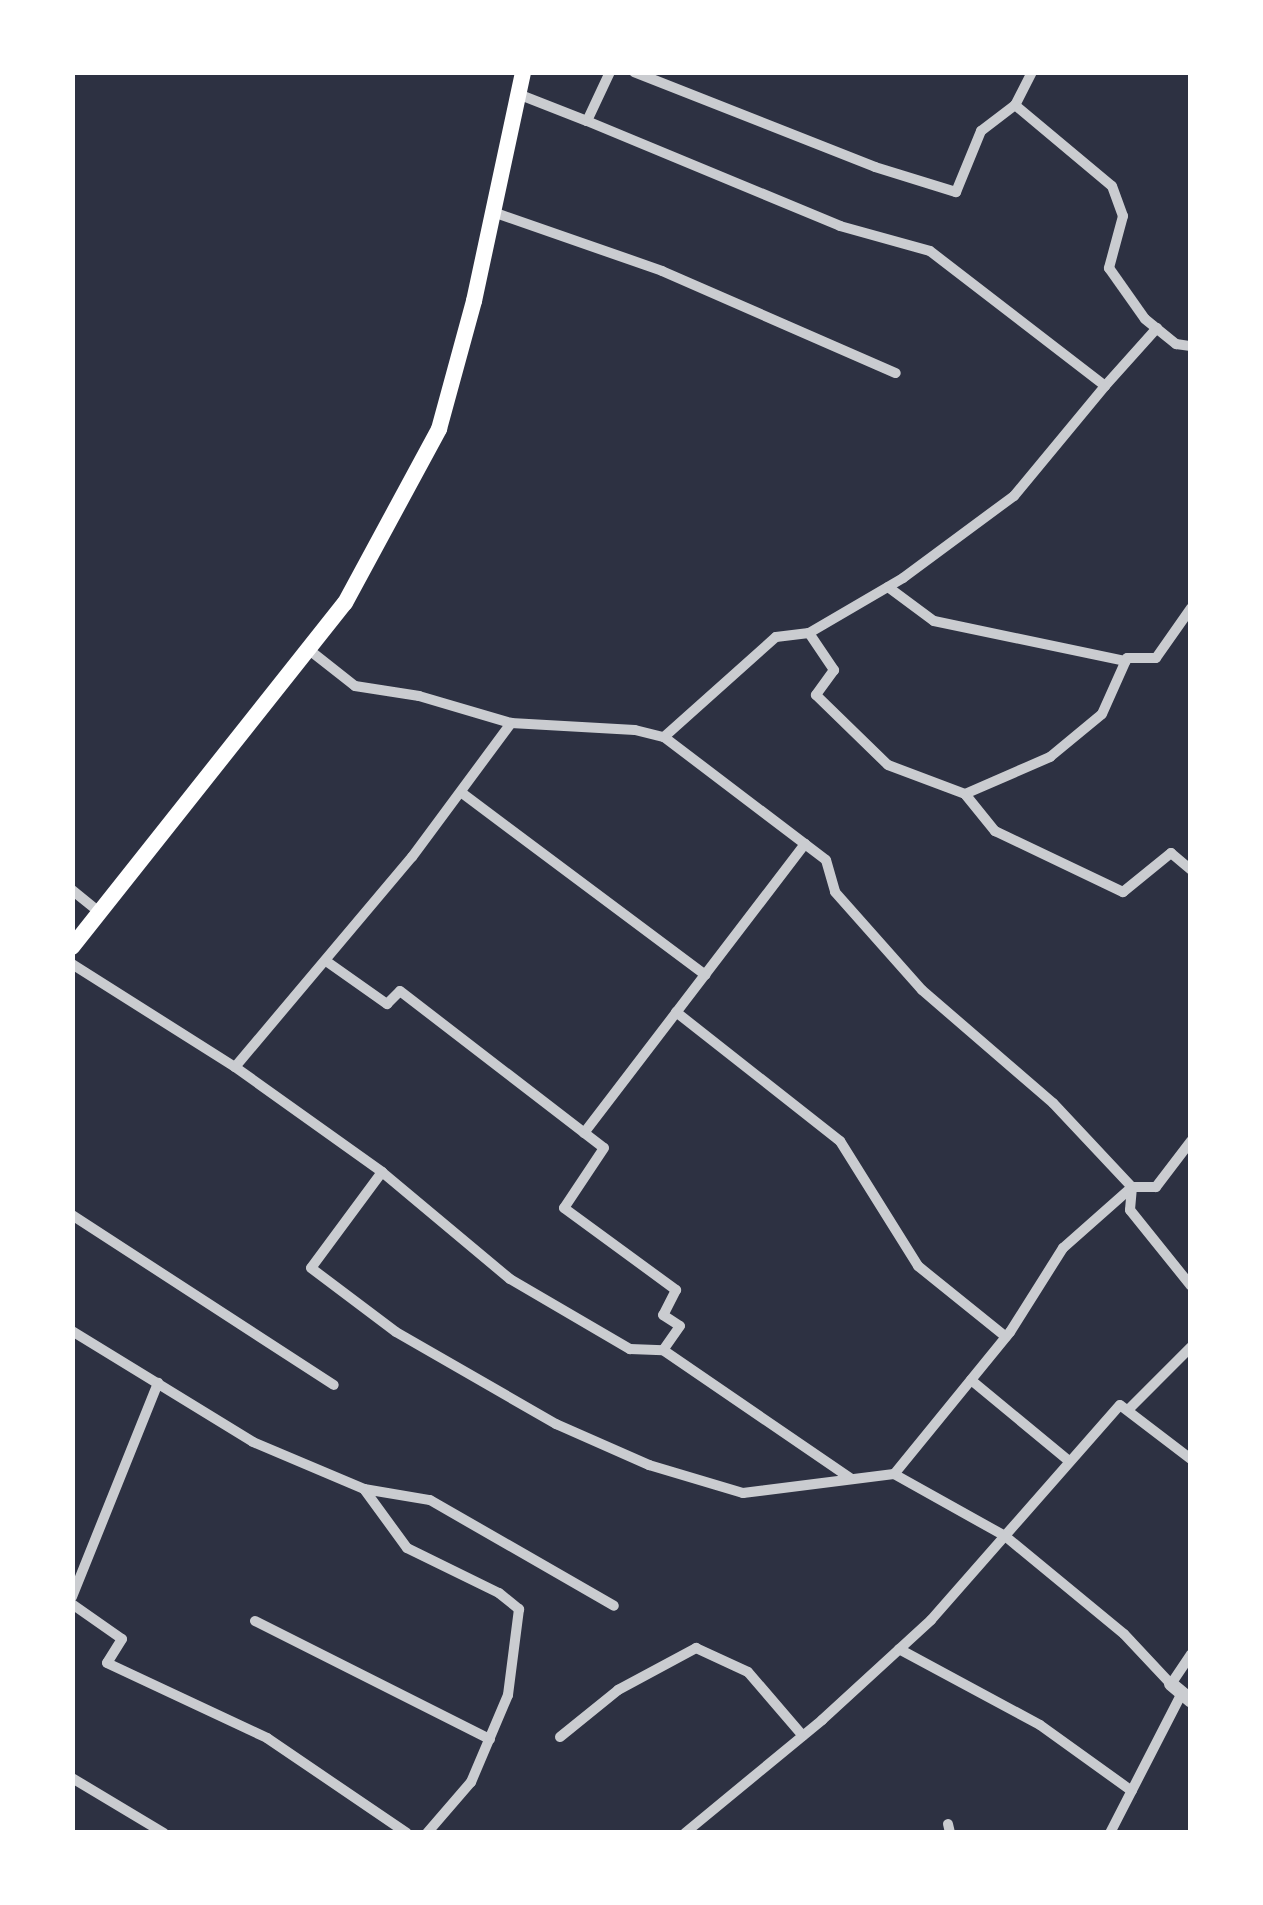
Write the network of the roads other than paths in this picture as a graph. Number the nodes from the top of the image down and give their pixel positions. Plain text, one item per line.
1 (524, 72) edge
2 (610, 72) edge
3 (634, 72) edge
4 (1032, 72) edge
5 (518, 94) junction
6 (1015, 105) junction
7 (587, 121) junction
8 (493, 212) junction
9 (1157, 328) junction
10 (1191, 346) edge
11 (896, 373) dead end
12 (1105, 386) junction
13 (888, 586) junction
14 (1191, 608) edge
15 (809, 633) junction
16 (308, 649) junction
17 (1126, 661) junction
18 (511, 723) junction
19 (664, 737) junction
20 (462, 793) junction
21 (965, 794) junction
22 (805, 844) junction
23 (1191, 870) edge
24 (72, 890) edge
25 (97, 910) junction
26 (72, 947) edge
27 (326, 961) junction
28 (72, 964) edge
29 (705, 975) junction
30 (676, 1012) junction
31 (235, 1066) junction
32 (584, 1132) junction
33 (1191, 1142) edge
34 (382, 1172) junction
35 (1132, 1187) junction
36 (72, 1215) edge
37 (1191, 1286) edge
38 (72, 1331) edge
39 (1006, 1336) junction
40 (1191, 1347) edge
41 (663, 1350) junction
42 (971, 1380) junction
43 (158, 1383) junction
44 (334, 1384) dead end
45 (1127, 1410) junction
46 (1191, 1459) edge
47 (1069, 1461) junction
48 (894, 1474) junction
49 (850, 1478) junction
50 (364, 1489) junction
51 (1005, 1536) junction
52 (72, 1600) edge
53 (614, 1606) dead end
54 (255, 1621) dead end
55 (899, 1649) junction
56 (1191, 1654) edge
57 (1181, 1692) edge
58 (803, 1736) junction
59 (560, 1737) dead end
60 (490, 1739) junction
61 (72, 1778) edge
62 (1132, 1791) junction
63 (164, 1833) edge
64 (407, 1833) edge
65 (427, 1833) edge
66 (685, 1833) edge
67 (1110, 1833) edge

1 - 5 main road
2 - 7 street
3 - 6 street
4 - 6 street
5 - 7 street
5 - 8 main road
6 - 9 street
7 - 12 street
8 - 11 street
8 - 16 main road
9 - 10 street
9 - 12 street
12 - 13 street
13 - 15 street
13 - 17 street
14 - 17 street
15 - 19 street
15 - 21 street
16 - 18 street
16 - 25 main road
17 - 21 street
18 - 19 street
18 - 20 street
19 - 22 street
20 - 27 street
20 - 29 street
21 - 23 street
22 - 29 street
22 - 35 street
24 - 25 street
25 - 26 main road
27 - 31 street
27 - 32 street
28 - 31 street
29 - 30 street
30 - 32 street
30 - 39 street
31 - 34 street
32 - 41 street
33 - 35 street
34 - 41 street
34 - 49 street
35 - 37 street
35 - 39 street
36 - 44 street
38 - 43 street
39 - 42 street
40 - 45 street
41 - 49 street
42 - 47 street
42 - 48 street
43 - 50 street
43 - 52 street
45 - 46 street
45 - 47 street
47 - 51 street
48 - 49 street
48 - 51 street
50 - 53 street
50 - 60 street
51 - 55 street
51 - 57 street
52 - 64 street
54 - 60 street
55 - 58 street
55 - 62 street
56 - 57 street
57 - 62 street
58 - 59 street
58 - 66 street
60 - 65 street
61 - 63 street
62 - 67 street

